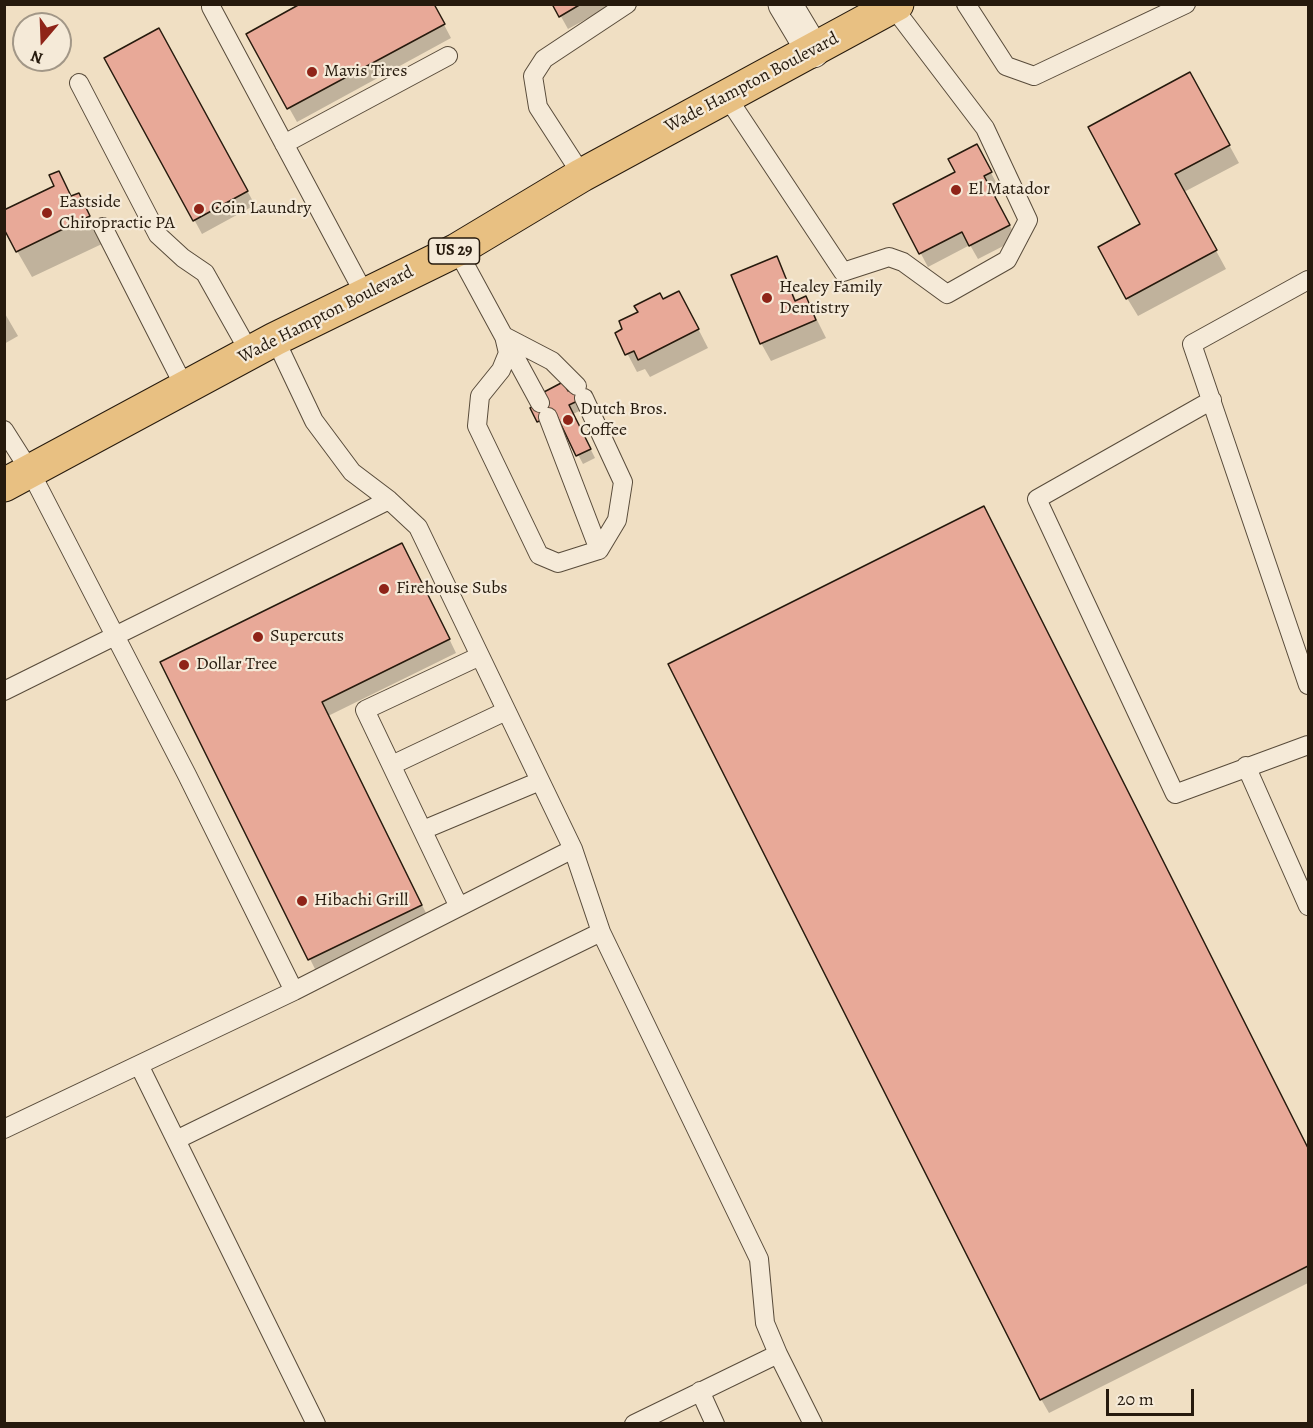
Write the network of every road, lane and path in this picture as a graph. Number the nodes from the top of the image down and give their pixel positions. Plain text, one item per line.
1 (627, 4) edge
2 (785, 4) edge
3 (966, 4) edge
4 (1186, 4) edge
5 (895, 6) edge
6 (211, 7) dead end
7 (813, 51) junction
8 (448, 56) dead end
9 (79, 83) dead end
10 (727, 97) junction
11 (285, 144) junction
12 (582, 175) junction
13 (103, 227) dead end
14 (457, 250) junction
15 (1308, 280) edge
16 (365, 295) junction
17 (504, 336) junction
18 (263, 346) junction
19 (185, 388) junction
20 (1212, 400) junction
21 (4, 429) edge
22 (17, 478) edge
23 (389, 500) junction
24 (598, 550) junction
25 (115, 636) junction
26 (480, 656) junction
27 (1308, 685) edge
28 (4, 691) edge
29 (506, 711) junction
30 (1308, 745) edge
31 (392, 765) junction
32 (1246, 766) junction
33 (540, 781) junction
34 (423, 830) junction
35 (573, 849) junction
36 (1308, 906) edge
37 (459, 907) junction
38 (601, 932) junction
39 (294, 991) junction
40 (139, 1065) junction
41 (4, 1129) edge
42 (176, 1140) junction
43 (778, 1354) junction
44 (700, 1391) junction
45 (316, 1424) edge
46 (634, 1424) edge
47 (715, 1424) edge
48 (813, 1424) edge

1 - 12 lane
2 - 7 street
3 - 4 lane
5 - 7 main road, Wade Hampton Boulevard / US 29
5 - 10 lane
6 - 11 lane
7 - 10 main road, Wade Hampton Boulevard / US 29
8 - 11 lane
9 - 18 lane
10 - 12 main road, Wade Hampton Boulevard / US 29
11 - 16 lane
12 - 14 main road, Wade Hampton Boulevard / US 29
13 - 19 lane
14 - 16 main road, Wade Hampton Boulevard / US 29
14 - 17 lane
15 - 20 lane
16 - 18 main road, Wade Hampton Boulevard / US 29
17 - 24 lane
17 - 24 lane
17 - 24 lane
18 - 19 main road, Wade Hampton Boulevard / US 29
18 - 23 lane
19 - 22 main road, Wade Hampton Boulevard / US 29
20 - 27 lane
20 - 32 lane
21 - 22 lane
22 - 25 lane
23 - 25 lane
23 - 26 lane
25 - 28 lane
25 - 39 lane
26 - 29 lane
26 - 31 lane
29 - 31 lane
29 - 33 lane
30 - 32 lane
31 - 34 lane
32 - 36 lane
33 - 34 lane
33 - 35 lane
34 - 37 lane
35 - 37 lane
35 - 38 lane
37 - 39 lane
38 - 42 lane
38 - 43 lane
39 - 40 lane
40 - 41 lane
40 - 42 lane
42 - 45 lane
43 - 44 lane
43 - 48 lane
44 - 46 lane
44 - 47 lane

